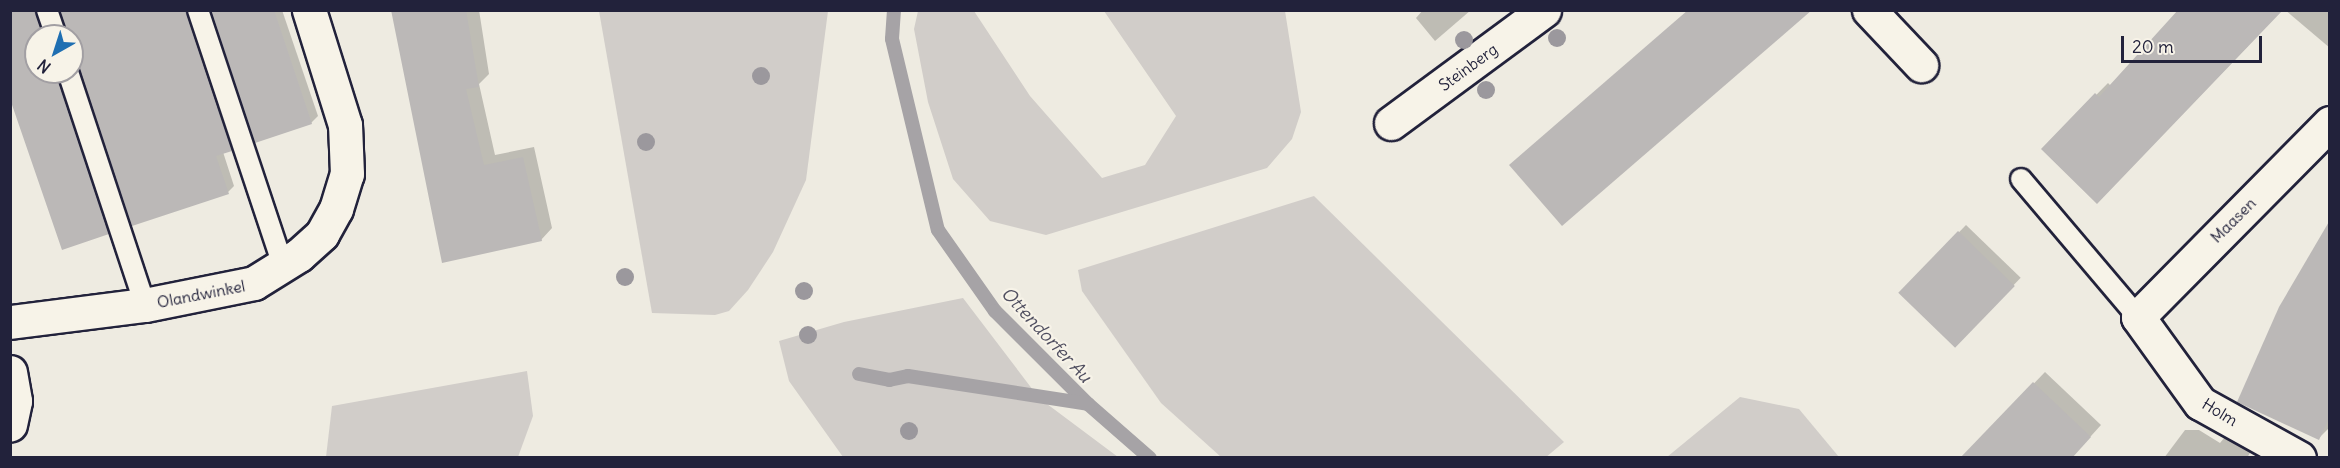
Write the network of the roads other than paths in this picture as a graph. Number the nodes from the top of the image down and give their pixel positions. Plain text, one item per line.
1 (198, 10) edge
2 (309, 10) edge
3 (1544, 10) edge
4 (1869, 10) edge
5 (1922, 65) dead end
6 (72, 84) edge
7 (1391, 123) dead end
8 (2330, 123) edge
9 (2021, 179) dead end
10 (283, 266) junction
11 (145, 305) junction
12 (2138, 317) junction
13 (10, 322) edge
14 (10, 372) edge
15 (10, 424) edge
16 (2299, 458) edge

1 - 10 lane
2 - 10 street, Olandwinkel
3 - 7 street, Steinberg
4 - 5 street
6 - 11 lane
8 - 12 street, Maasen
9 - 12 lane
10 - 11 street, Olandwinkel
11 - 13 street, Olandwinkel
12 - 16 street, Holm
14 - 15 street

